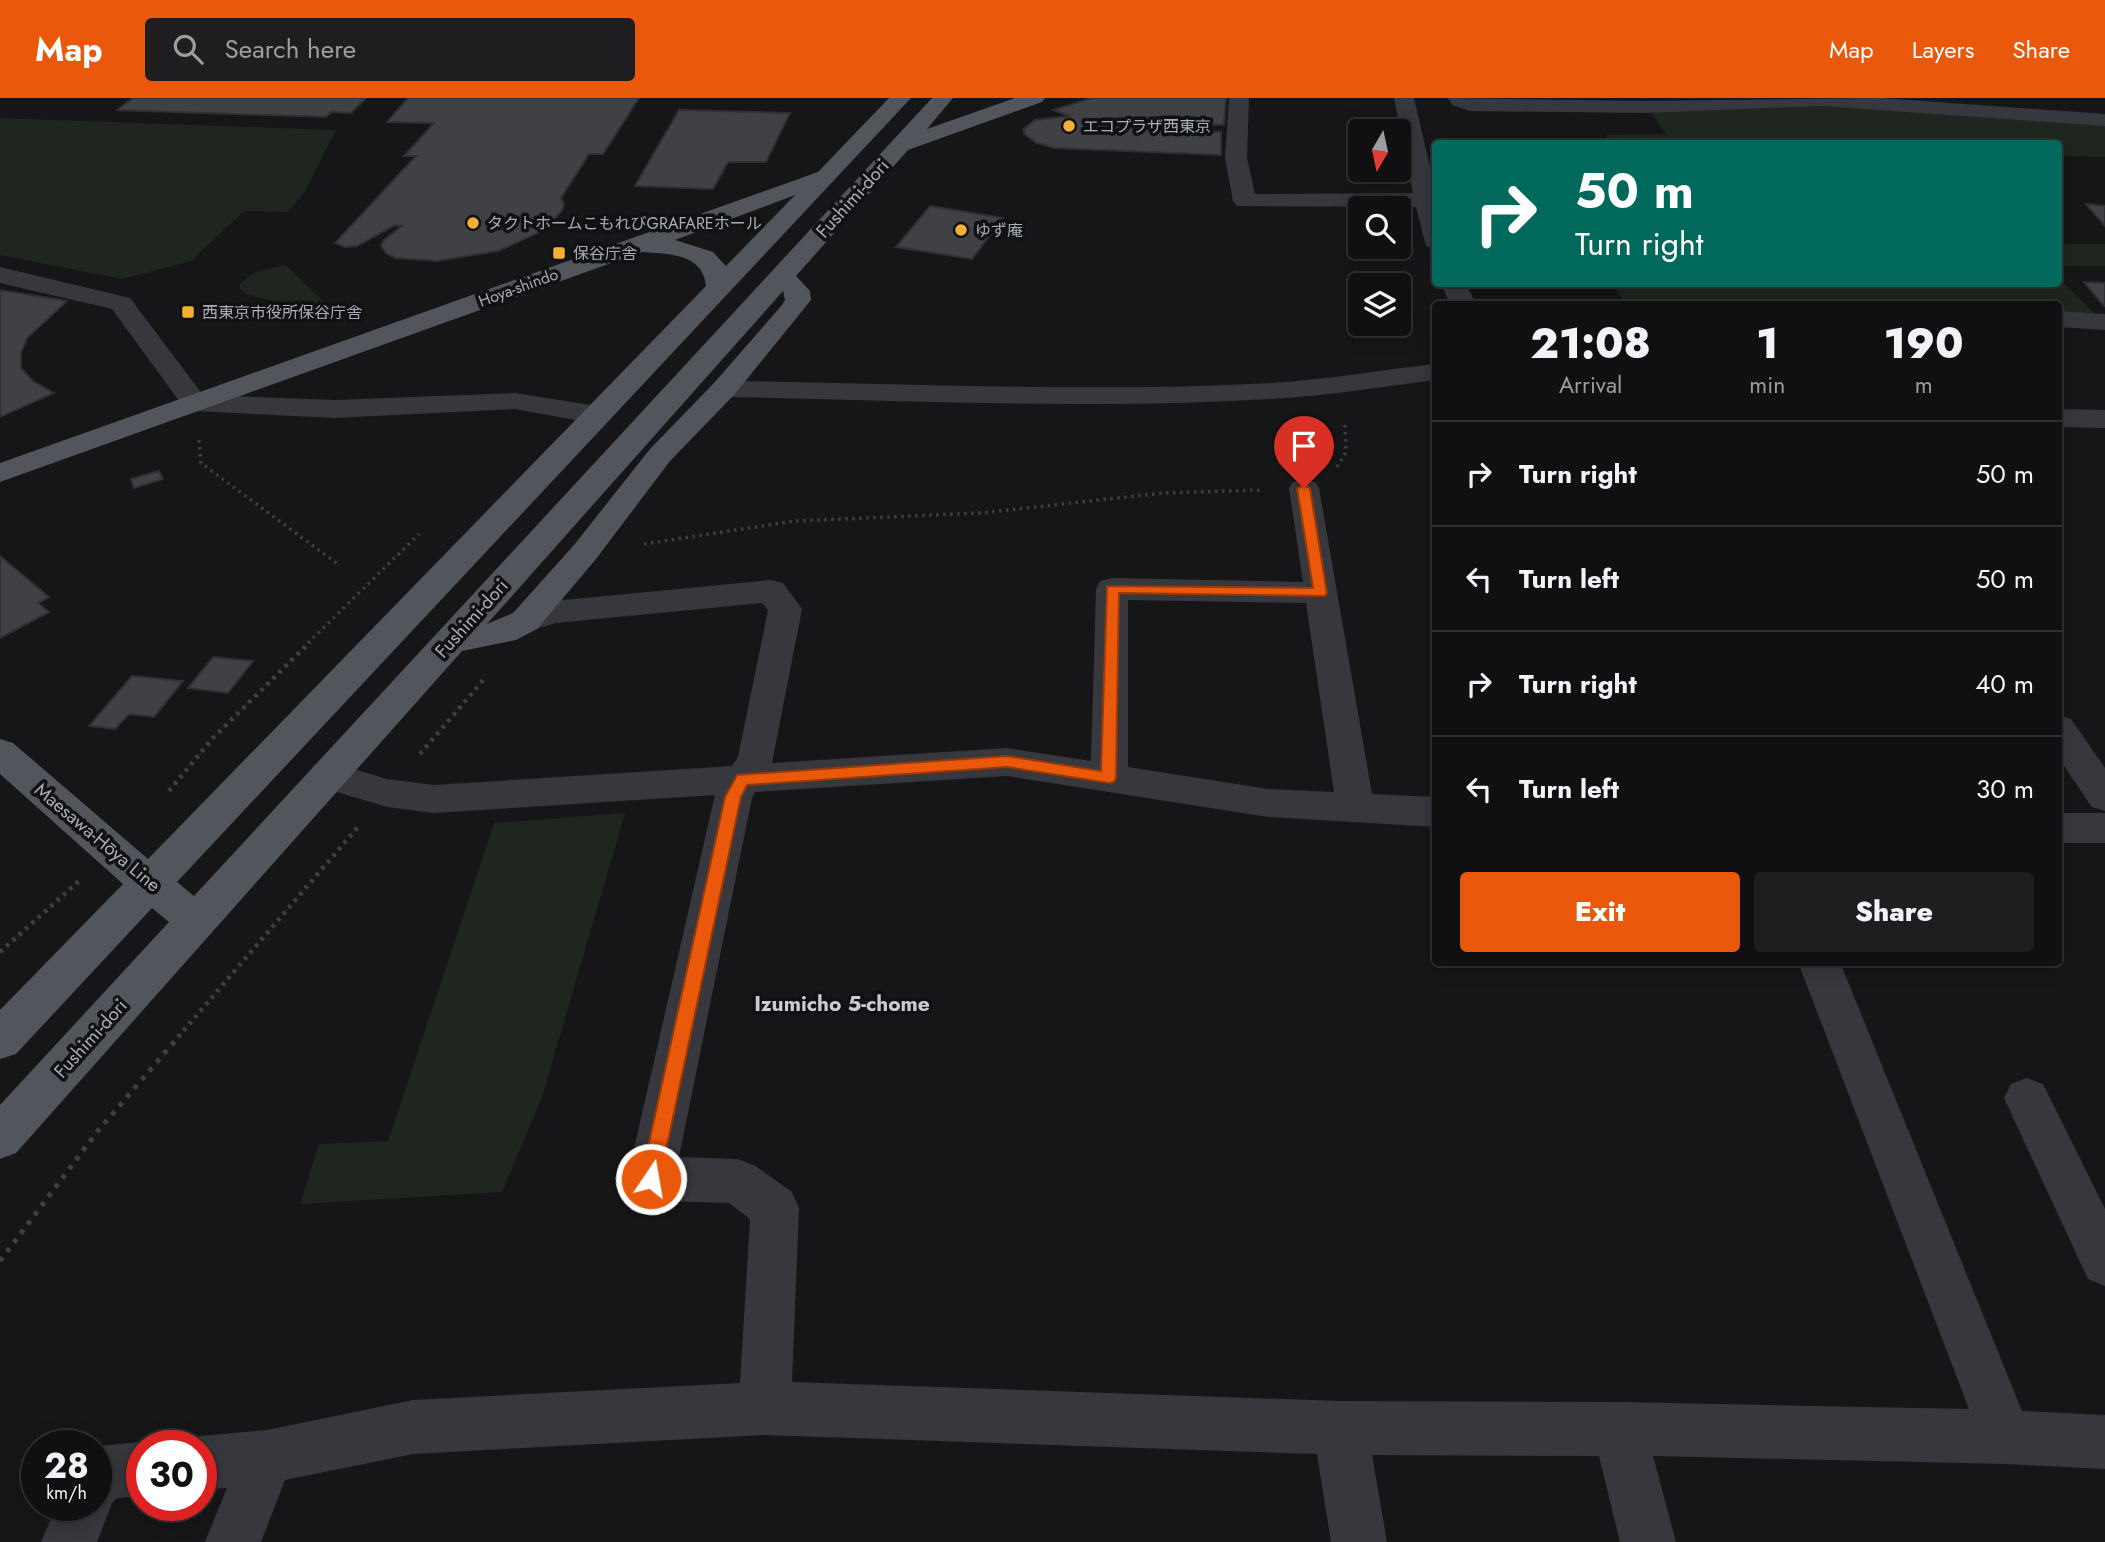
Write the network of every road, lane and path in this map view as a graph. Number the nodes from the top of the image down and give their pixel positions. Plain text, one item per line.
1 (901, 98) edge
2 (943, 98) edge
3 (1035, 98) edge
4 (1239, 98) edge
5 (1404, 98) edge
6 (1458, 98) edge
7 (2099, 98) edge
8 (2105, 103) edge
9 (2105, 120) edge
10 (898, 146) junction
11 (831, 172) junction
12 (1431, 200) edge
13 (632, 246) junction
14 (0, 275) edge
15 (782, 275) junction
16 (719, 287) junction
17 (2062, 319) edge
18 (2105, 322) edge
19 (1432, 372) edge
20 (1333, 384) junction
21 (724, 389) junction
22 (195, 403) junction
23 (597, 415) junction
24 (2062, 418) edge
25 (2105, 419) edge
26 (0, 473) edge
27 (1304, 488) junction
28 (424, 528) dead end
29 (640, 544) dead end
30 (339, 565) dead end
31 (1320, 593) junction
32 (525, 621) junction
33 (450, 642) junction
34 (2062, 734) edge
35 (213, 738) dead end
36 (0, 753) edge
37 (327, 775) junction
38 (1109, 778) junction
39 (743, 779) junction
40 (2105, 797) edge
41 (1355, 808) junction
42 (1432, 812) edge
43 (2062, 828) edge
44 (2105, 828) edge
45 (150, 882) junction
46 (196, 921) junction
47 (1821, 966) edge
48 (0, 1040) edge
49 (2027, 1098) dead end
50 (0, 1138) edge
51 (2105, 1262) edge
52 (765, 1408) junction
53 (1340, 1428) junction
54 (1619, 1429) junction
55 (2006, 1437) junction
56 (2105, 1442) edge
57 (267, 1457) junction
58 (217, 1462) edge
59 (79, 1521) edge
60 (69, 1542) edge
61 (233, 1542) edge
62 (1359, 1542) edge
63 (1648, 1542) edge

1 - 11 main road, Fushimi-dori
2 - 10 main road, Fushimi-dori
3 - 10 main road, Hoya-shindo
4 - 12 street
5 - 12 street
6 - 9 street
7 - 8 street
10 - 11 main road, Hoya-shindo
10 - 15 main road, Fushimi-dori
11 - 13 main road, Hoya-shindo
11 - 16 main road, Fushimi-dori
13 - 16 main road
13 - 22 main road, Hoya-shindo
14 - 22 street
15 - 21 main road
15 - 33 main road, Fushimi-dori
16 - 23 main road, Fushimi-dori
17 - 18 street
19 - 20 street
20 - 21 street
20 - 27 path
21 - 32 main road
22 - 23 street
22 - 26 main road, Hoya-shindo
22 - 30 path
23 - 45 main road, Fushimi-dori
24 - 25 street
27 - 29 path
27 - 31 street
28 - 35 path
31 - 38 street
31 - 41 street
32 - 33 main road
32 - 39 street
33 - 37 main road, Fushimi-dori
34 - 40 street
36 - 45 main road, Maesawa-Hōya Line
37 - 39 street
37 - 46 main road, Fushimi-dori
38 - 39 street
38 - 41 street
39 - 52 street
41 - 42 street
43 - 44 street
45 - 46 main road, Maesawa-Hōya Line
45 - 48 main road, Fushimi-dori
46 - 50 main road, Fushimi-dori
47 - 55 street
49 - 51 street
52 - 53 street
52 - 57 street
53 - 54 street
53 - 62 street
54 - 55 street
54 - 63 street
55 - 56 street
57 - 58 street
57 - 61 street
59 - 60 street

